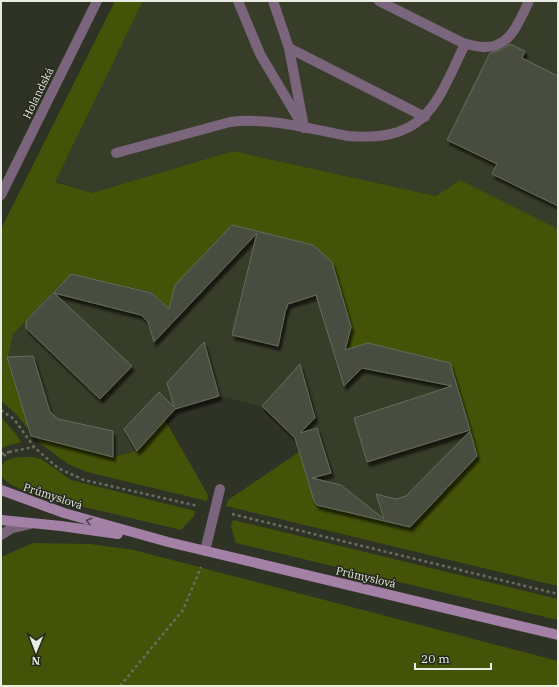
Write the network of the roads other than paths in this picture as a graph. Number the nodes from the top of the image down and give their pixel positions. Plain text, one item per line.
1 (97, 1) edge
2 (238, 1) edge
3 (273, 1) edge
4 (379, 1) edge
5 (529, 1) edge
6 (466, 44) junction
7 (289, 48) junction
8 (425, 117) junction
9 (304, 128) junction
10 (116, 153) dead end
11 (1, 196) edge
12 (220, 489) dead end
13 (1, 490) edge
14 (1, 520) edge
15 (36, 523) junction
16 (1, 535) edge
17 (168, 542) junction
18 (205, 551) junction
19 (558, 635) edge

1 - 11 street, Holandská
2 - 9 street
3 - 7 street
4 - 6 street
5 - 6 street
6 - 8 street
7 - 8 street
7 - 9 street
8 - 9 street
9 - 10 street
12 - 18 street
17 -> 13 main road, Průmyslová
14 - 15 main road, Průmyslová
15 - 16 street
15 - 17 main road, Průmyslová
17 - 18 main road, Průmyslová
18 - 19 main road, Průmyslová

